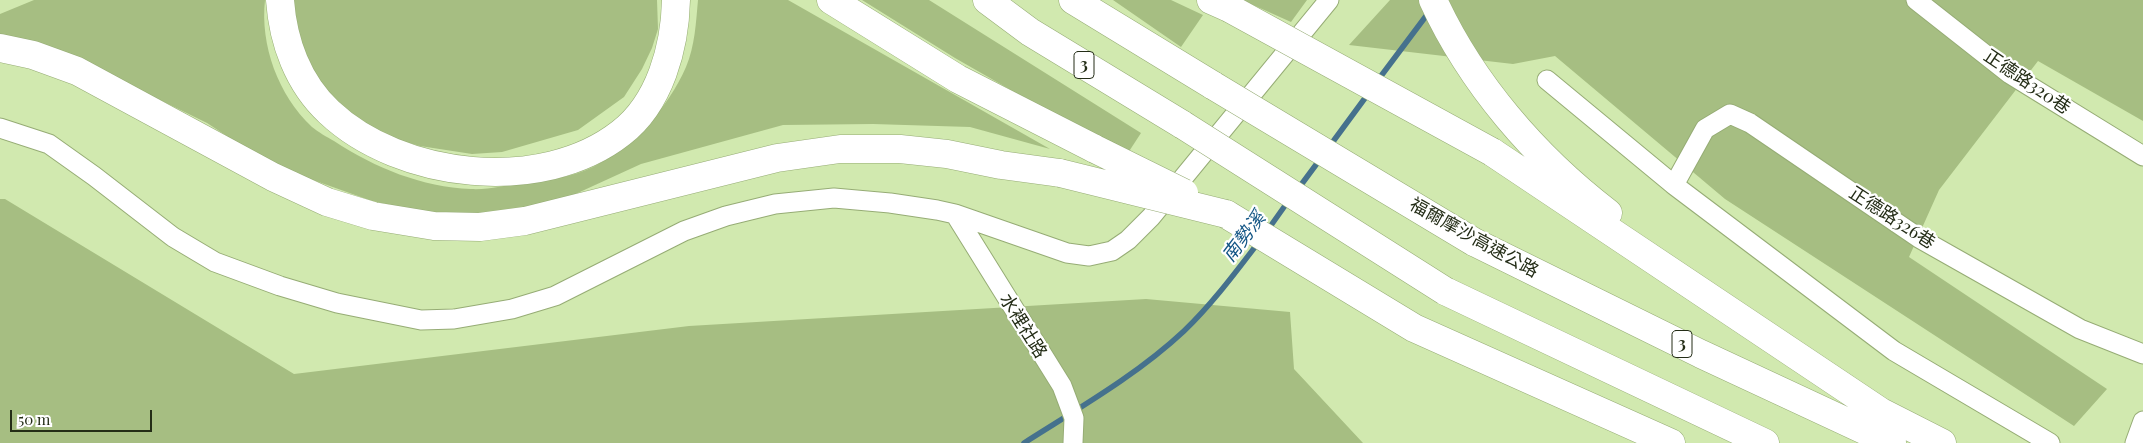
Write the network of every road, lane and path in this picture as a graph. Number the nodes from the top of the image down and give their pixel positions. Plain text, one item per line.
1 (280, 0) edge
2 (676, 0) edge
3 (831, 0) edge
4 (987, 0) edge
5 (1073, 0) edge
6 (1329, 0) edge
7 (1433, 0) edge
8 (1916, 0) edge
9 (1220, 4) edge
10 (0, 48) edge
11 (1547, 80) dead end
12 (0, 128) edge
13 (2143, 156) edge
14 (1674, 185) junction
15 (955, 214) junction
16 (1226, 214) junction
17 (1750, 326) junction
18 (2143, 354) edge
19 (2143, 421) edge
20 (1073, 443) edge
21 (1671, 443) edge
22 (1765, 443) edge
23 (1892, 443) edge
24 (1942, 443) edge
25 (2050, 443) edge
26 (2136, 443) edge

1 - 2 highway
3 - 16 highway, bridge
4 - 22 highway, 3, bridge
5 - 23 highway, 福爾摩沙高速公路 / 3, bridge
6 - 15 street
7 - 17 highway
8 - 13 street, 正德路320巷
9 - 17 highway, bridge
10 - 16 highway, bridge
11 - 14 street
12 - 15 street
14 - 18 street, 正德路326巷
14 - 25 street
15 - 20 street, 水裡社路
16 - 21 highway
17 - 24 highway
19 - 26 street

